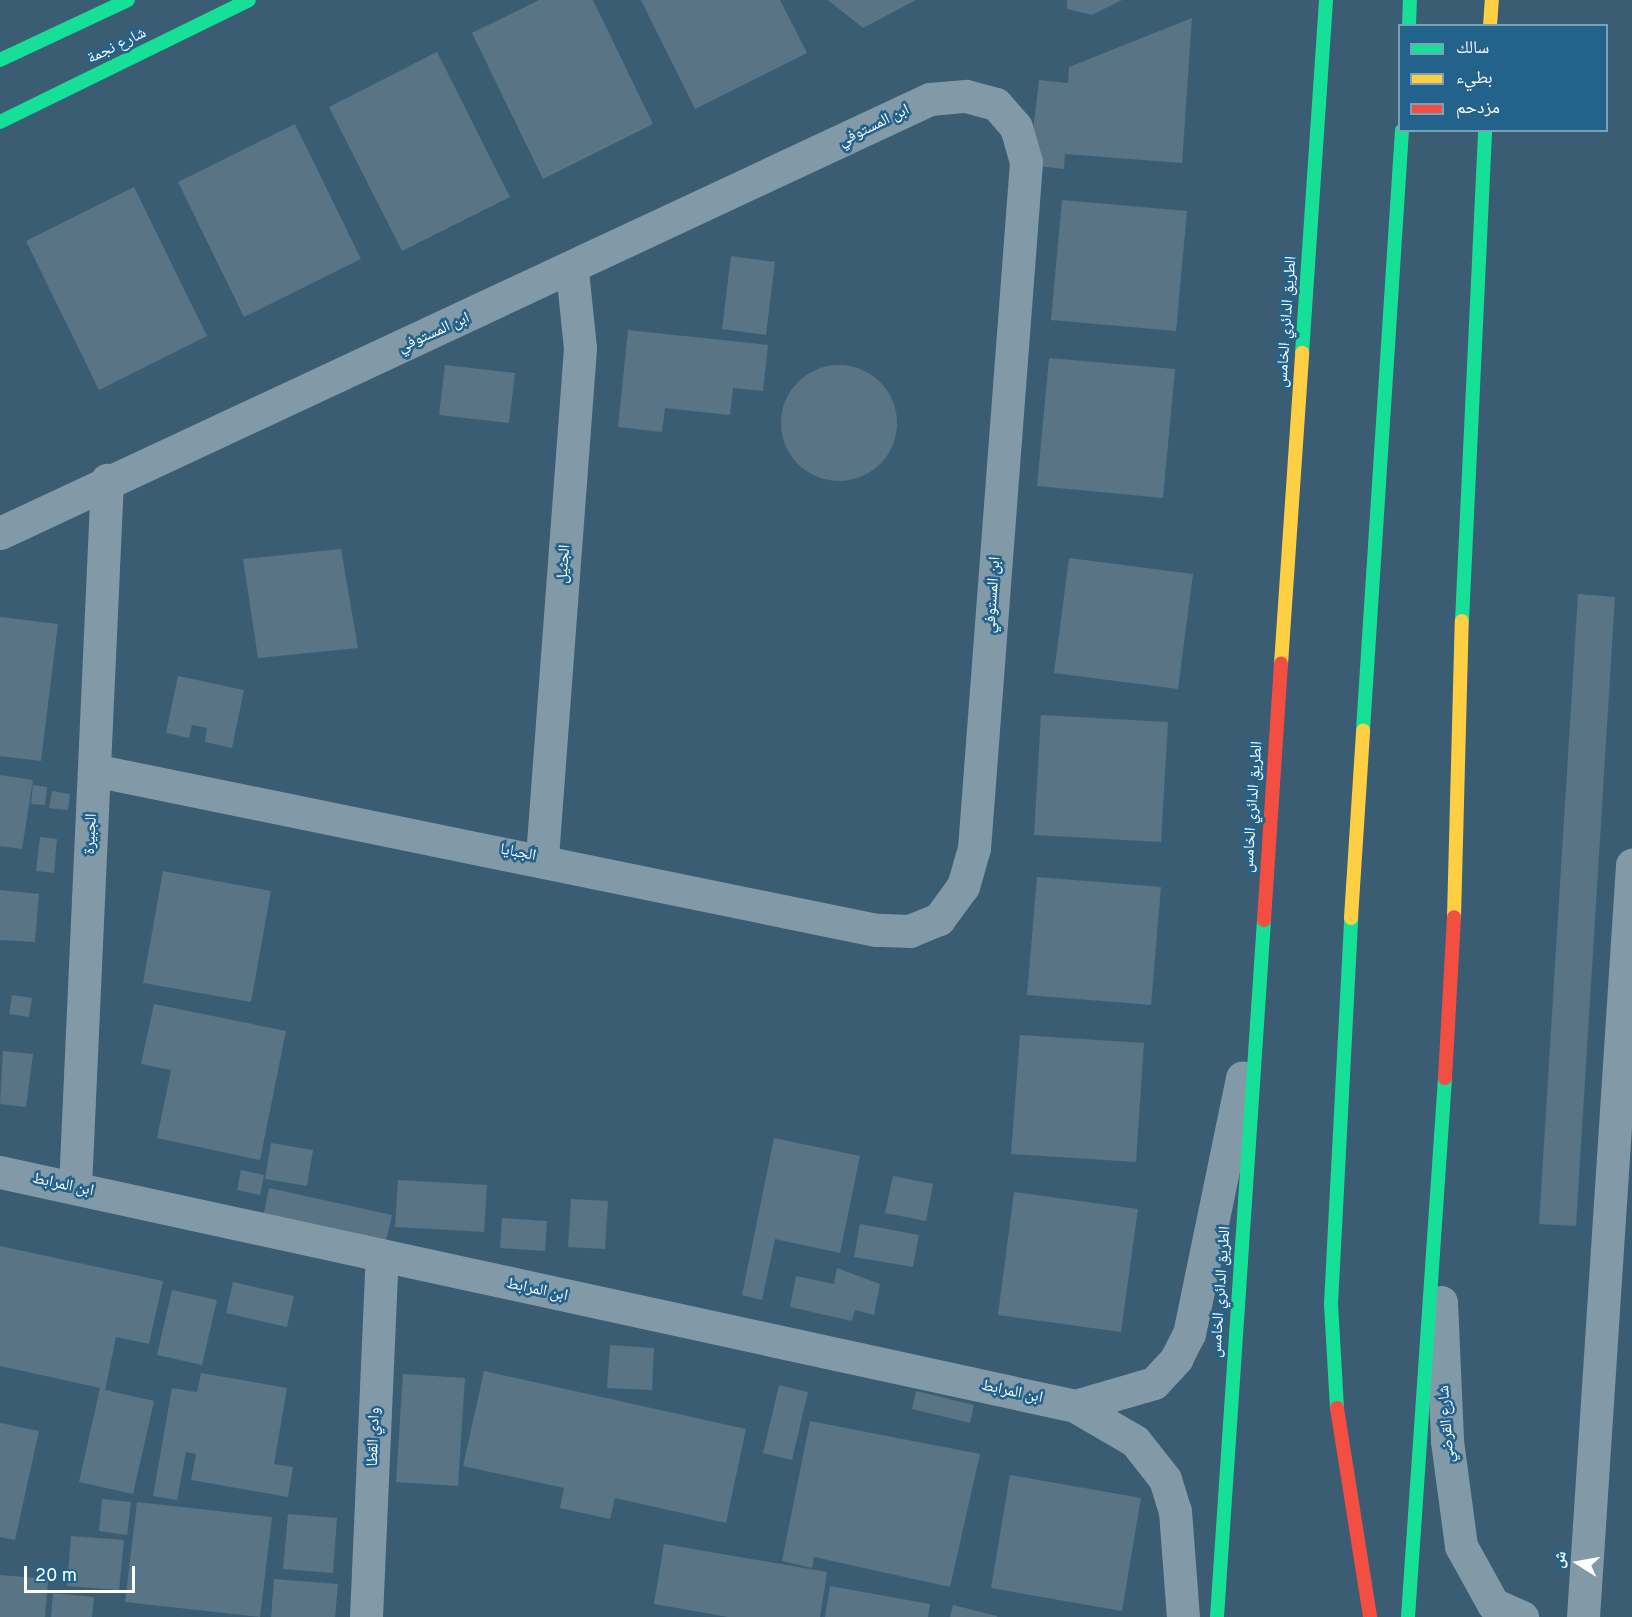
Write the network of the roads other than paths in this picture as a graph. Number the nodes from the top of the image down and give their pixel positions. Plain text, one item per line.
1 (128, 0) edge
2 (249, 0) edge
3 (1326, 0) edge
4 (1410, 0) edge
5 (1492, 0) edge
6 (1409, 24) edge
7 (1490, 24) edge
8 (0, 60) edge
9 (0, 122) edge
10 (1402, 132) edge
11 (1485, 132) edge
12 (572, 271) junction
13 (107, 480) junction
14 (0, 533) edge
15 (94, 770) junction
16 (542, 857) junction
17 (1632, 865) edge
18 (939, 919) joint
19 (1256, 1004) junction
20 (0, 1172) edge
21 (75, 1187) junction
22 (1436, 1204) junction
23 (382, 1256) junction
24 (1075, 1406) junction
25 (366, 1617) edge
26 (1184, 1617) edge
27 (1217, 1617) edge
28 (1370, 1617) edge
29 (1408, 1617) edge
30 (1522, 1617) edge
31 (1583, 1617) edge

1 - 8 main road
2 - 9 main road, شارع نجمة
3 - 19 main road, الطريق الدائري الخامس
4 - 6 main road
5 - 7 main road
10 - 28 main road
11 - 22 main road
12 - 13 street, ابن المستوفي
12 - 16 street, الجثيل
12 - 18 street, ابن المستوفي
13 - 14 street, ابن المستوفي
13 - 15 street, الجبيرة
15 - 16 street, الجبايا
15 - 21 street, الجبيرة
16 - 18 street, الجبايا
17 - 31 street
19 - 24 street, ابن المرابط
19 - 27 main road, الطريق الدائري الخامس
20 - 21 street, ابن المرابط
21 - 23 street, ابن المرابط
22 - 29 main road
22 - 30 street, شارع القرضي
23 - 24 street, ابن المرابط
23 - 25 street, وادي القطا
24 - 26 street, ابن المرابط

